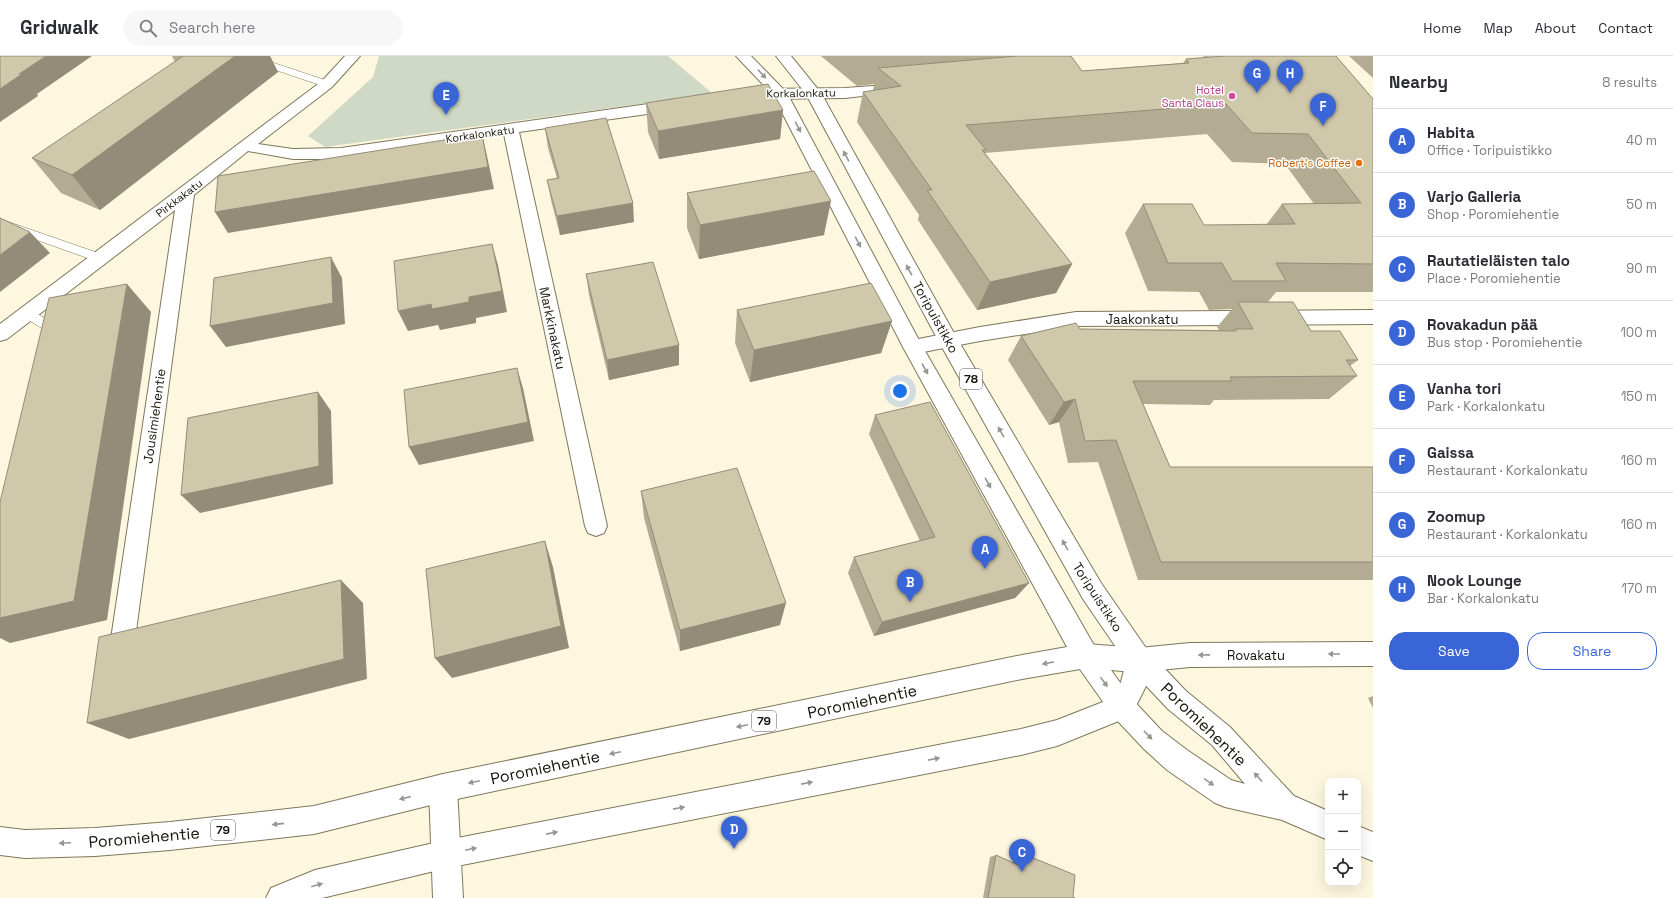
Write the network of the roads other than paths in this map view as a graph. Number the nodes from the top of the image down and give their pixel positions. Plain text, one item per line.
1 (243, 56) edge
2 (353, 56) edge
3 (743, 56) edge
4 (783, 56) edge
5 (327, 84) junction
6 (916, 87) edge
7 (779, 93) junction
8 (813, 93) junction
9 (743, 96) edge
10 (688, 104) edge
11 (510, 130) junction
12 (246, 146) junction
13 (186, 194) junction
14 (0, 223) edge
15 (100, 258) junction
16 (27, 313) junction
17 (1373, 317) edge
18 (0, 334) edge
19 (948, 340) junction
20 (913, 347) junction
21 (49, 353) edge
22 (596, 526) dead end
23 (123, 639) edge
24 (1373, 654) edge
25 (1086, 656) junction
26 (1139, 660) junction
27 (1122, 707) junction
28 (443, 788) junction
29 (1284, 806) junction
30 (1325, 825) edge
31 (0, 841) edge
32 (1361, 841) edge
33 (1373, 847) edge
34 (447, 854) junction
35 (281, 898) edge
36 (448, 898) edge

1 - 5 lane
2 - 5 main road, Pirkkakatu
3 -> 7 main road
4 - 8 main road, Toripuistikko / 78
5 - 12 main road, Pirkkakatu
6 - 8 main road, Korkalonkatu
7 - 8 main road, Korkalonkatu
7 - 9 main road, Korkalonkatu
7 -> 20 main road
19 -> 8 main road, Toripuistikko / 78
10 - 11 main road, Korkalonkatu
11 - 12 main road, Korkalonkatu
11 - 22 main road, Markkinakatu
12 - 13 main road, Pirkkakatu
13 - 15 main road, Pirkkakatu
13 - 23 main road, Jousimiehentie
14 - 15 lane
15 - 16 main road, Pirkkakatu
16 - 18 main road, Pirkkakatu
16 - 21 lane
17 - 19 main road, Jaakonkatu
19 - 20 main road, Jaakonkatu
26 -> 19 main road, Toripuistikko / 78
20 -> 25 main road
24 -> 26 main road, Rovakatu
25 - 26 main road, Poromiehentie
25 -> 27 main road, Poromiehentie
25 -> 28 main road, Poromiehentie / 79
26 - 27 main road
29 -> 26 main road, Poromiehentie
27 -> 29 main road, Poromiehentie
34 -> 27 main road
28 -> 31 main road, Poromiehentie / 79
28 - 34 main road
29 - 30 main road, Poromiehentie
32 - 33 main road
35 -> 34 main road
34 - 36 main road

